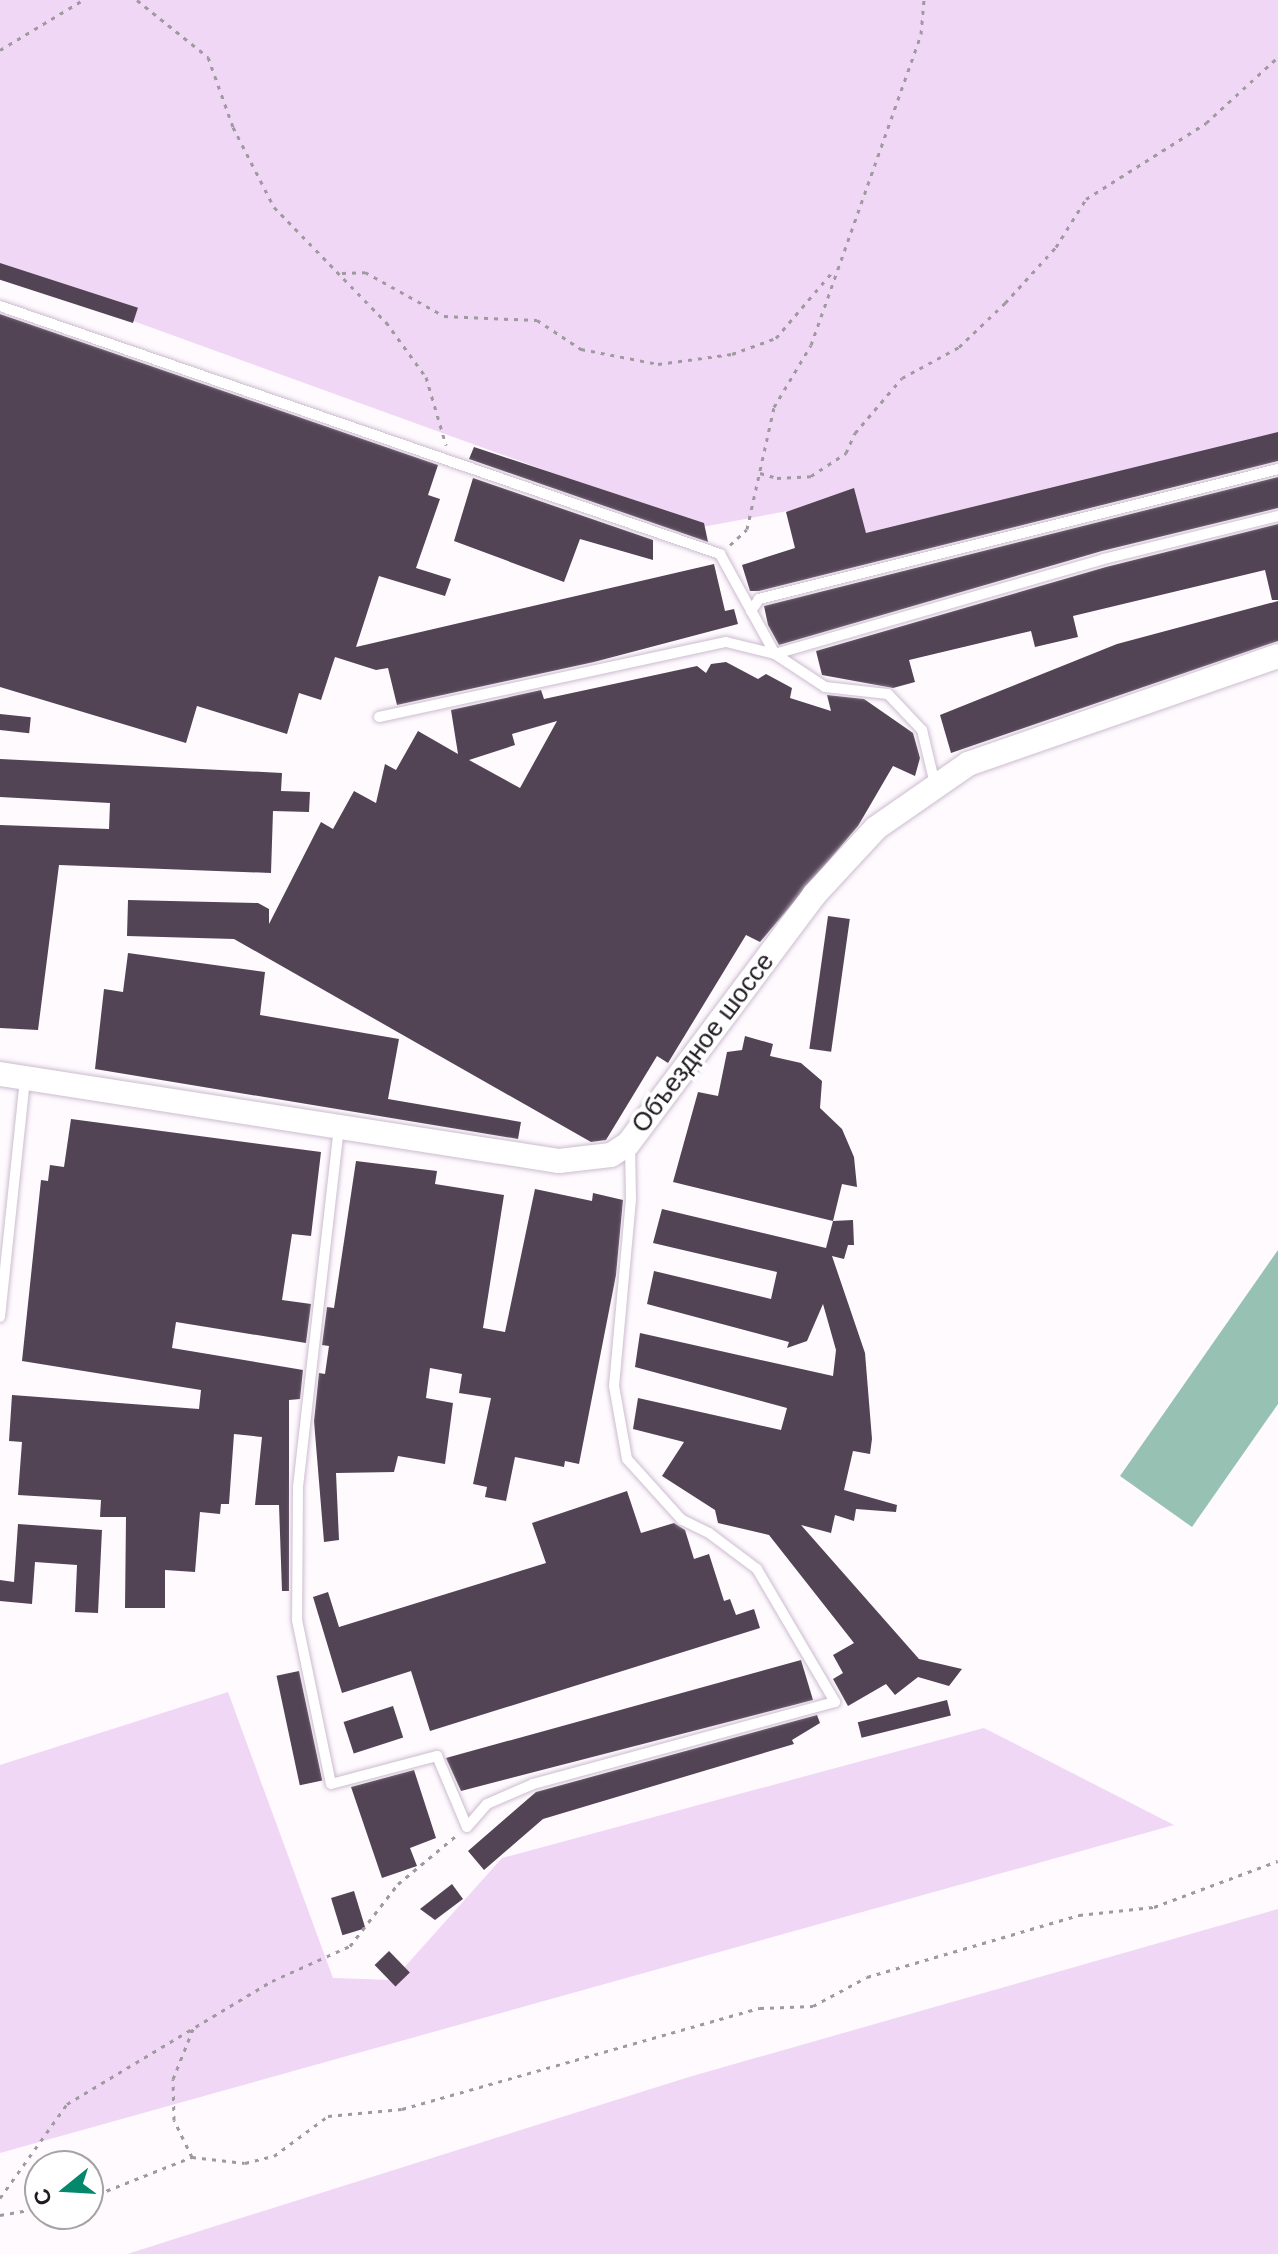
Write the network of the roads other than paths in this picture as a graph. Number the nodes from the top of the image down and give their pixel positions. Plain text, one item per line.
1 (0, 306) edge
2 (1278, 469) edge
3 (1278, 516) edge
4 (751, 611) junction
5 (775, 654) junction
6 (1278, 656) edge
7 (379, 717) dead end
8 (935, 784) junction
9 (0, 1074) edge
10 (25, 1078) junction
11 (339, 1127) junction
12 (630, 1141) junction
13 (0, 1317) edge

1 - 4 lane
2 - 4 lane
3 - 5 lane
4 - 5 lane
5 - 7 lane
5 - 8 lane
6 - 8 street, Объездное шоссе
8 - 12 street, Объездное шоссе
9 - 10 street, Объездное шоссе
10 - 11 street, Объездное шоссе
10 - 13 lane
11 - 12 street, Объездное шоссе
11 - 12 lane

